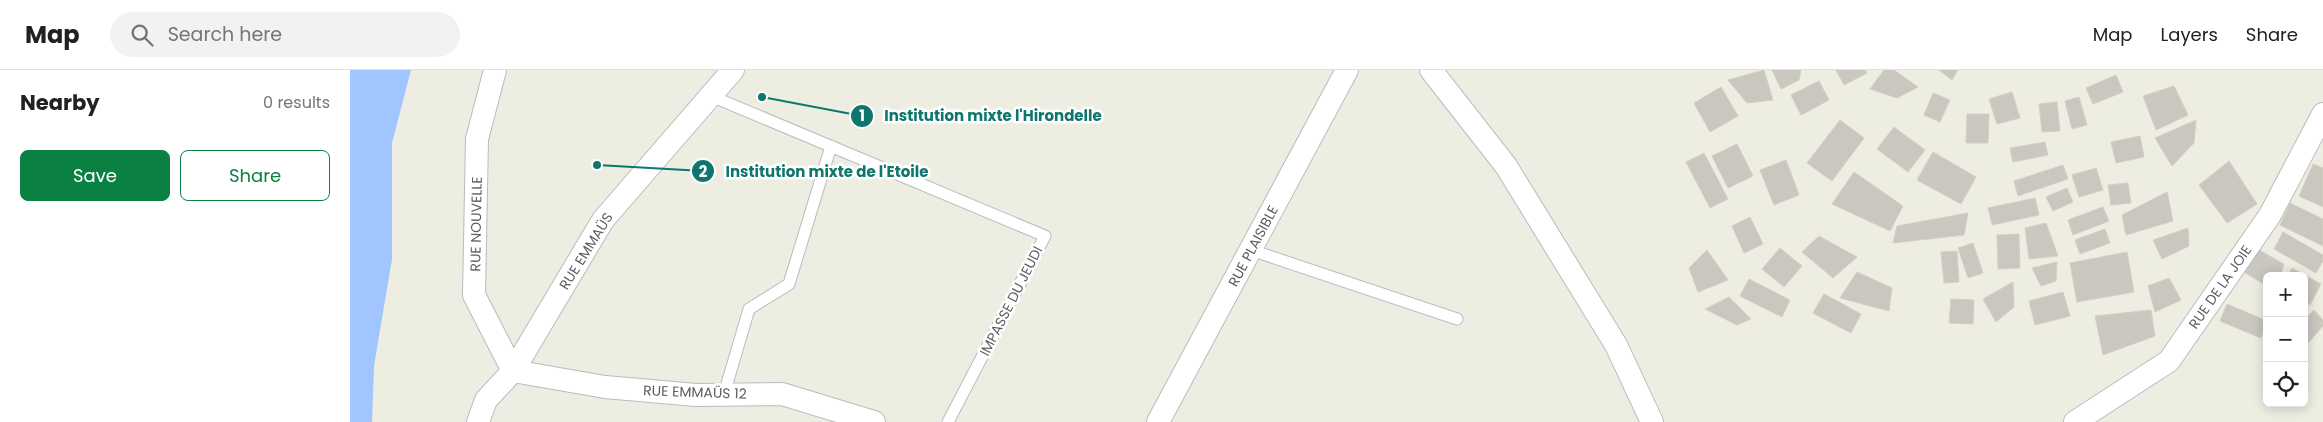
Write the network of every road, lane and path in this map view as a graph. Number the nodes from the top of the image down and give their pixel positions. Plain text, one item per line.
1 (495, 70) edge
2 (733, 70) edge
3 (1348, 70) edge
4 (1431, 70) edge
5 (711, 96) junction
6 (2323, 114) edge
7 (831, 146) junction
8 (1251, 250) junction
9 (1456, 319) dead end
10 (513, 371) junction
11 (724, 394) junction
12 (478, 422) edge
13 (874, 422) edge
14 (948, 422) edge
15 (1158, 422) edge
16 (1652, 422) edge
17 (2075, 422) edge

1 - 10 street, RUE NOUVELLE
2 - 5 street, RUE EMMAÜS
3 - 8 street, RUE PLAISIBLE
4 - 16 street
5 - 7 lane, IMPASSE DU JEUDI
5 - 10 street, RUE EMMAÜS
6 - 17 street, RUE DE LA JOIE
7 - 11 lane
7 - 14 lane, IMPASSE DU JEUDI
8 - 9 lane
8 - 15 street, RUE PLAISIBLE
10 - 11 street, RUE EMMAÜS 12
10 - 12 street, RUE EMMAÜS
11 - 13 street, RUE EMMAÜS 12

